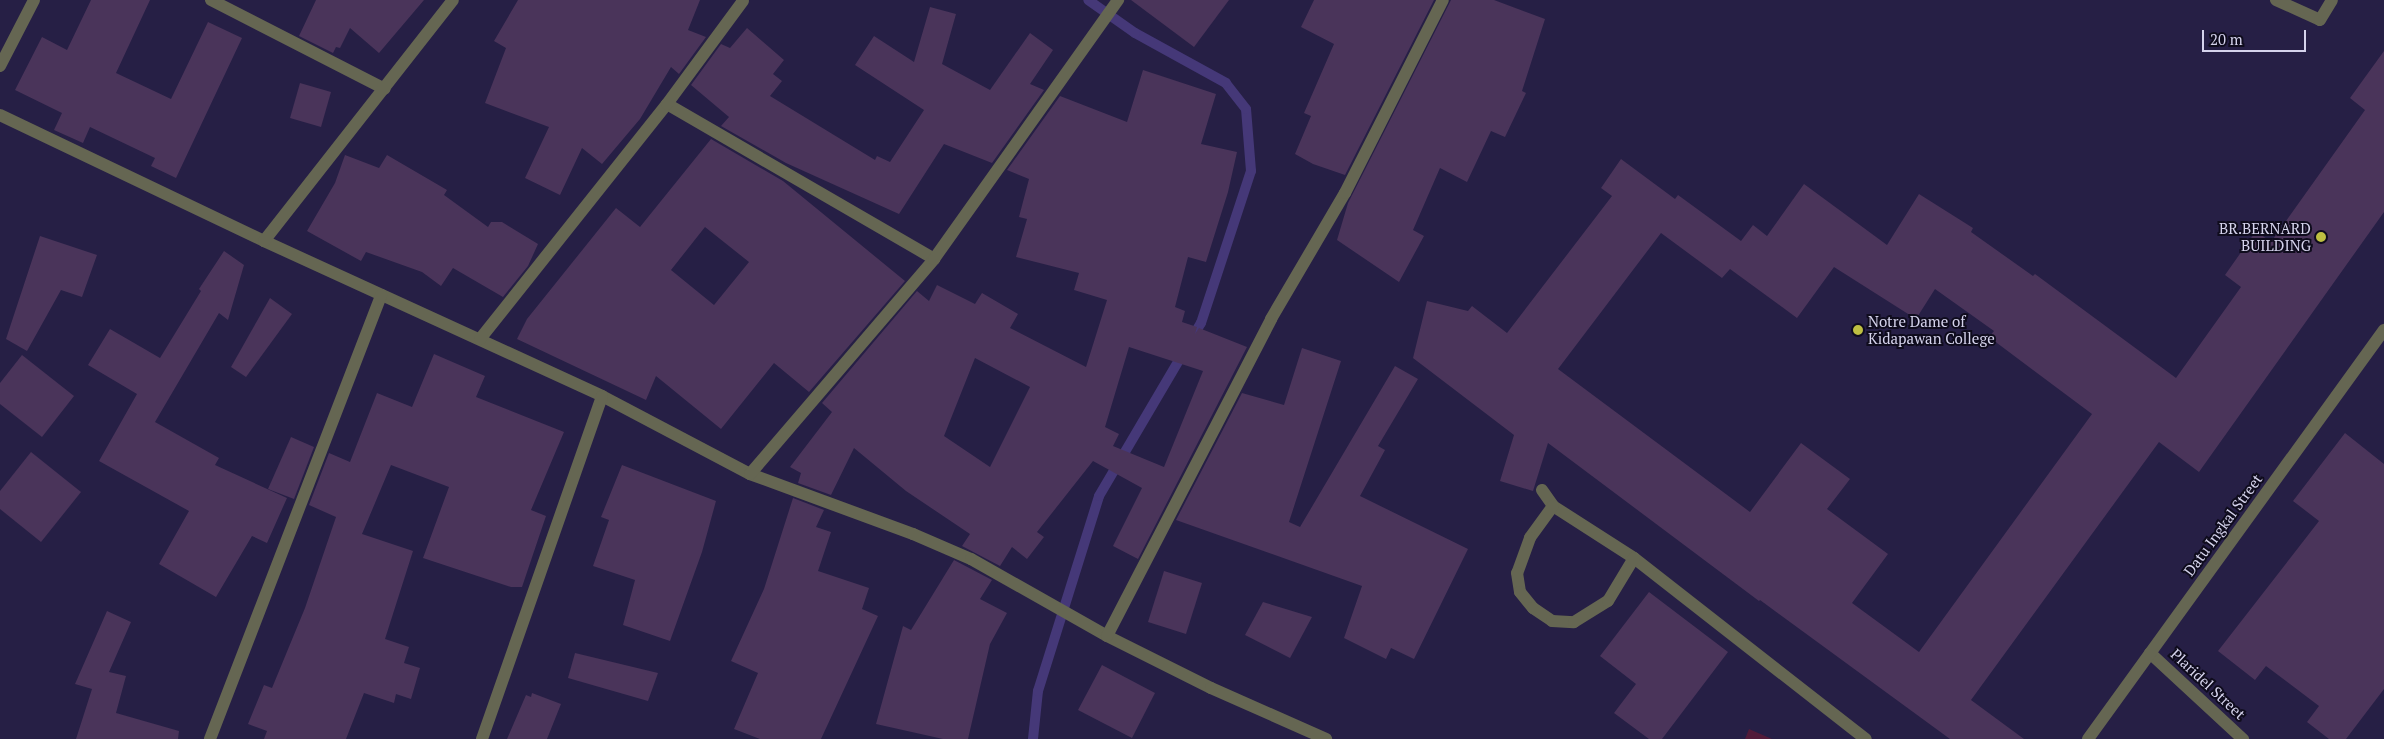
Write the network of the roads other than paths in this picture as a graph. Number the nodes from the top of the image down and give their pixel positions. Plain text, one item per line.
1 (34, 0) edge
2 (211, 0) edge
3 (453, 0) edge
4 (1118, 0) edge
5 (1443, 0) edge
6 (2276, 0) edge
7 (2332, 0) edge
8 (743, 1) edge
9 (0, 66) edge
10 (385, 89) junction
11 (667, 104) junction
12 (0, 115) edge
13 (264, 241) junction
14 (934, 259) junction
15 (381, 294) junction
16 (2384, 330) edge
17 (480, 339) junction
18 (602, 396) junction
19 (750, 474) junction
20 (1542, 490) dead end
21 (1553, 506) junction
22 (1634, 558) junction
23 (1107, 636) junction
24 (2150, 653) junction
25 (210, 739) edge
26 (482, 739) edge
27 (1326, 739) edge
28 (1866, 739) edge
29 (2088, 739) edge
30 (2243, 739) edge

1 - 9 street
2 - 10 street
3 - 10 street
4 - 14 street
5 - 23 street
6 - 7 street
8 - 11 street
10 - 13 street
11 - 14 street
11 - 17 street
12 - 13 street
13 - 15 street
14 - 19 street
15 - 17 street
15 - 25 street
16 - 24 street, Datu Ingkal Street
17 - 18 street
18 - 19 street
18 - 26 street
19 - 23 street
20 - 21 street
21 - 22 street
21 - 22 street
22 - 28 street
23 - 27 street
24 - 29 street, Datu Ingkal Street
24 - 30 street, Plaridel Street

